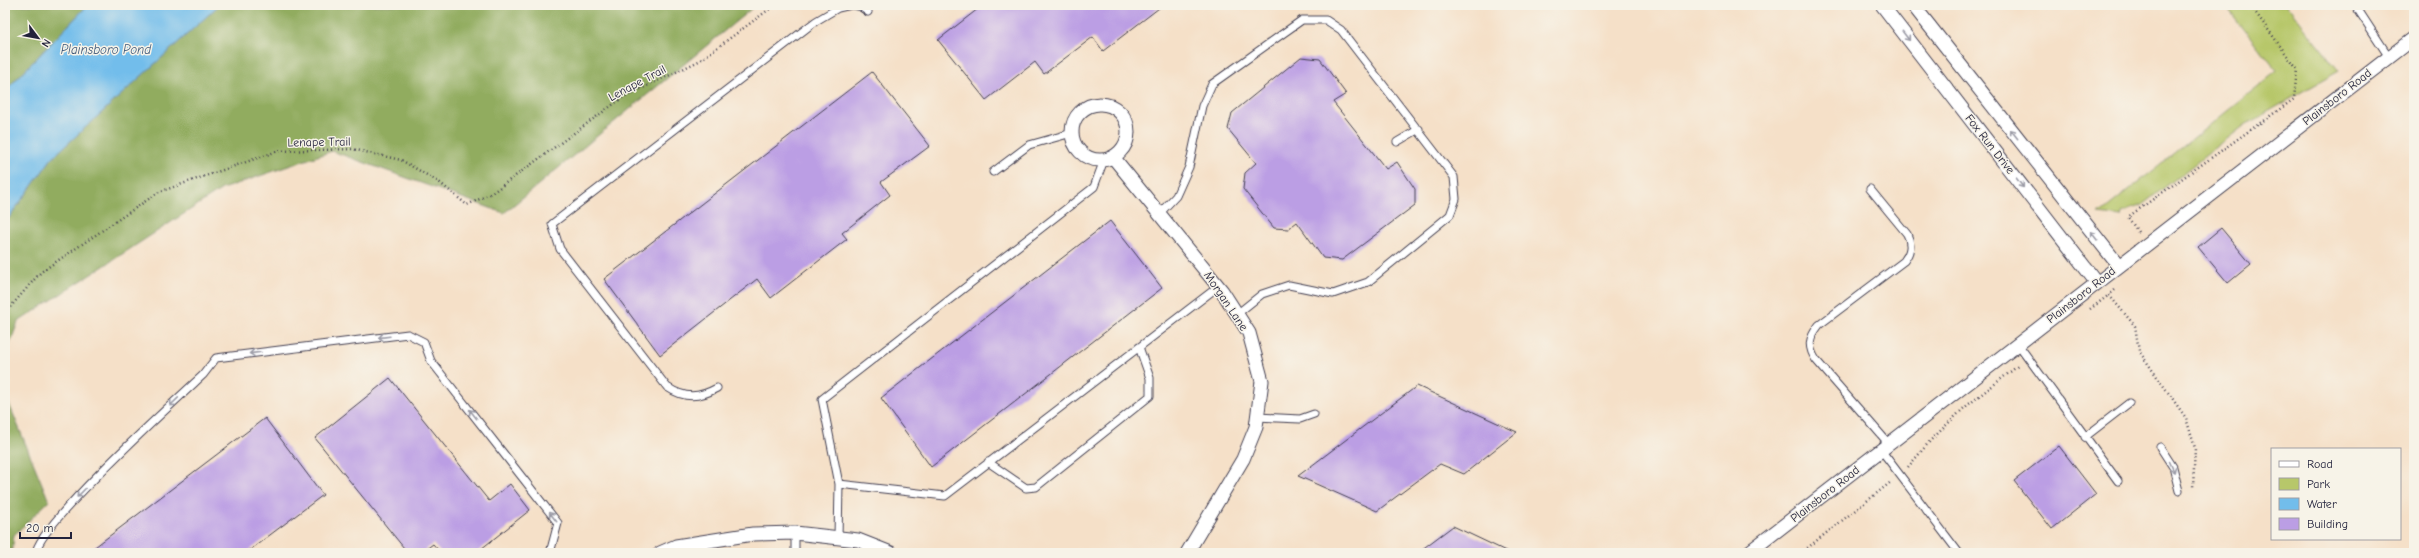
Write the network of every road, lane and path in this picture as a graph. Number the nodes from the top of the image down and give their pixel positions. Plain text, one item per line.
1 (776, 5) edge
2 (852, 5) edge
3 (1882, 5) edge
4 (1914, 5) edge
5 (2250, 5) edge
6 (2355, 5) edge
7 (868, 12) dead end
8 (2414, 38) edge
9 (2389, 58) junction
10 (1419, 129) junction
11 (1072, 133) junction
12 (1397, 142) dead end
13 (1108, 158) junction
14 (993, 172) dead end
15 (1870, 189) dead end
16 (1159, 214) junction
17 (2146, 245) junction
18 (2118, 266) junction
19 (2097, 283) junction
20 (2120, 285) dead end
21 (1219, 286) junction
22 (2109, 295) junction
23 (5, 313) edge
24 (2086, 313) dead end
25 (1237, 314) junction
26 (2018, 344) junction
27 (1139, 347) junction
28 (2027, 358) junction
29 (717, 388) dead end
30 (2129, 403) dead end
31 (1314, 414) dead end
32 (1258, 416) junction
33 (2085, 438) junction
34 (2160, 446) dead end
35 (1885, 447) junction
36 (988, 462) junction
37 (1900, 475) junction
38 (2118, 481) dead end
39 (839, 484) junction
40 (2193, 488) dead end
41 (2179, 491) dead end
42 (795, 533) junction
43 (838, 538) junction
44 (795, 552) edge
45 (36, 553) edge
46 (550, 553) edge
47 (660, 553) edge
48 (818, 553) edge
49 (891, 553) edge
50 (1187, 553) edge
51 (1748, 553) edge
52 (1801, 553) edge
53 (1959, 553) edge

1 - 23 path, Lenape Trail
2 - 7 lane
2 - 29 lane
3 -> 19 street, Fox Run Drive
18 -> 4 street, Fox Run Drive
5 - 17 path
6 - 9 lane
8 - 9 street, Plainsboro Road
9 - 17 street, Plainsboro Road
10 - 12 lane
10 - 16 lane
10 - 25 lane
11 - 13 street
11 - 13 street
11 - 14 lane
13 - 16 street, Morgan Lane
13 - 39 lane
15 - 35 lane
16 - 21 street, Morgan Lane
17 - 18 street, Plainsboro Road
18 - 19 street, Plainsboro Road
19 - 26 street, Plainsboro Road
20 - 22 path
21 - 25 street, Morgan Lane
21 - 27 lane
22 - 24 path
22 - 40 path
25 - 32 street, Morgan Lane
26 - 28 lane
26 - 35 street, Plainsboro Road
27 - 36 lane
27 - 36 lane
28 - 33 lane
28 - 37 path
30 - 33 lane
31 - 32 lane
32 - 50 street, Morgan Lane
33 - 38 lane
34 -> 41 lane
35 - 37 lane
35 - 51 street, Plainsboro Road
36 - 39 lane
37 - 52 path
37 - 53 lane
39 - 43 lane
42 - 43 street
42 - 44 lane
42 - 47 street
43 - 49 street
44 - 48 path
46 -> 45 lane

